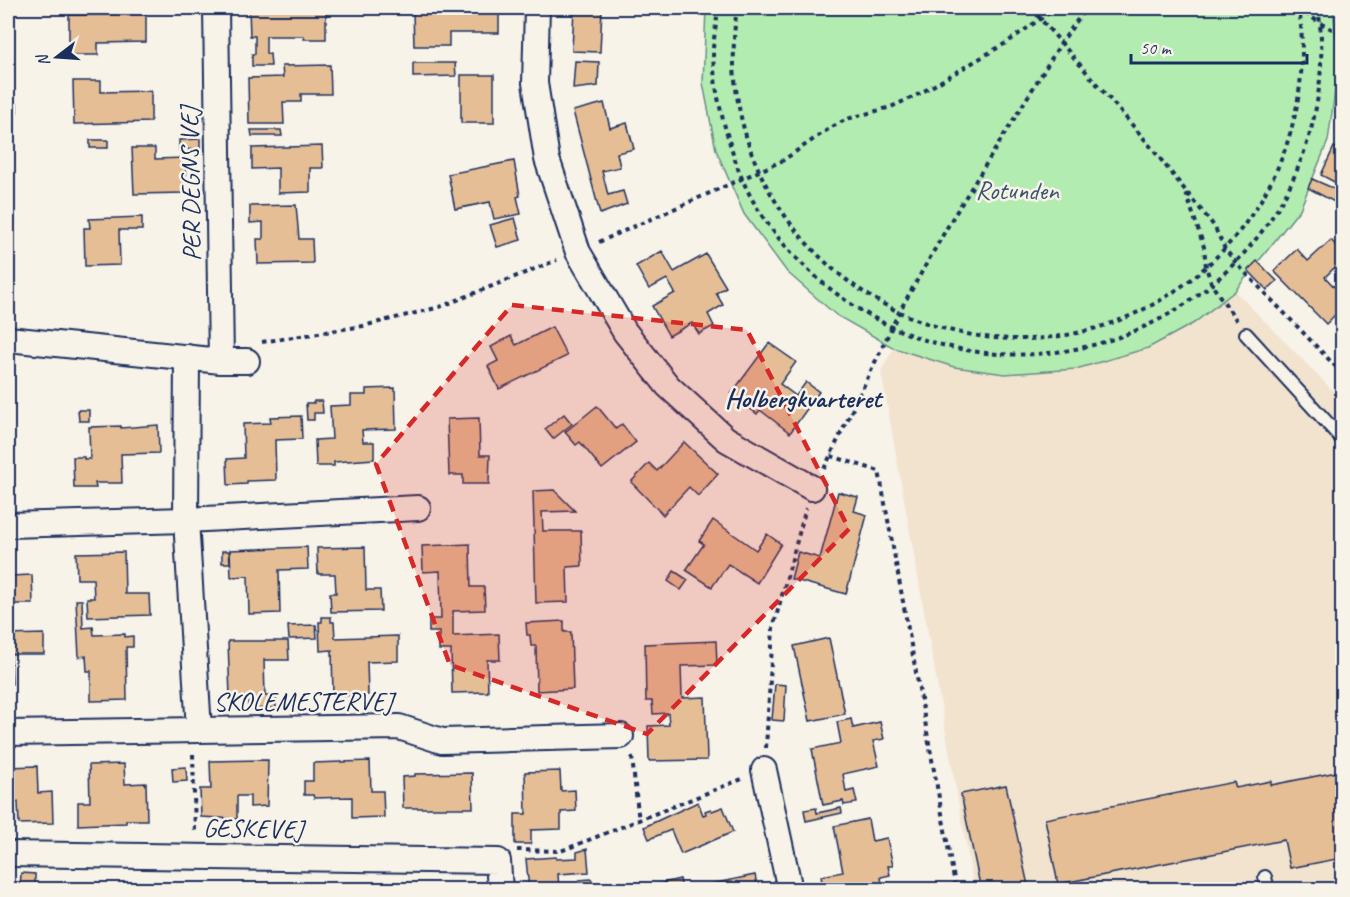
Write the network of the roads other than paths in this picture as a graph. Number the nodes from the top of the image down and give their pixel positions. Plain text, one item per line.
1 (216, 8) edge
2 (537, 8) edge
3 (1246, 334) road end
4 (8, 339) edge
5 (187, 357) junction
6 (221, 361) junction
7 (247, 361) road end
8 (1342, 439) edge
9 (812, 488) road end
10 (418, 508) dead end
11 (186, 520) junction
12 (8, 525) edge
13 (199, 730) junction
14 (8, 733) edge
15 (621, 736) road end
16 (764, 770) road end
17 (8, 854) edge
18 (500, 890) edge
19 (790, 890) edge

1 - 6 street, PER DEGNS VEJ
2 - 9 street
3 - 8 lane
4 - 5 street
5 - 6 street
5 - 11 street, SKOLEMESTERVEJ
6 - 7 street
10 - 11 street
11 - 12 street
11 - 13 street, SKOLEMESTERVEJ
13 - 14 street, SKOLEMESTERVEJ
13 - 15 street, SKOLEMESTERVEJ
16 - 19 street
17 - 18 street, GESKEVEJ

